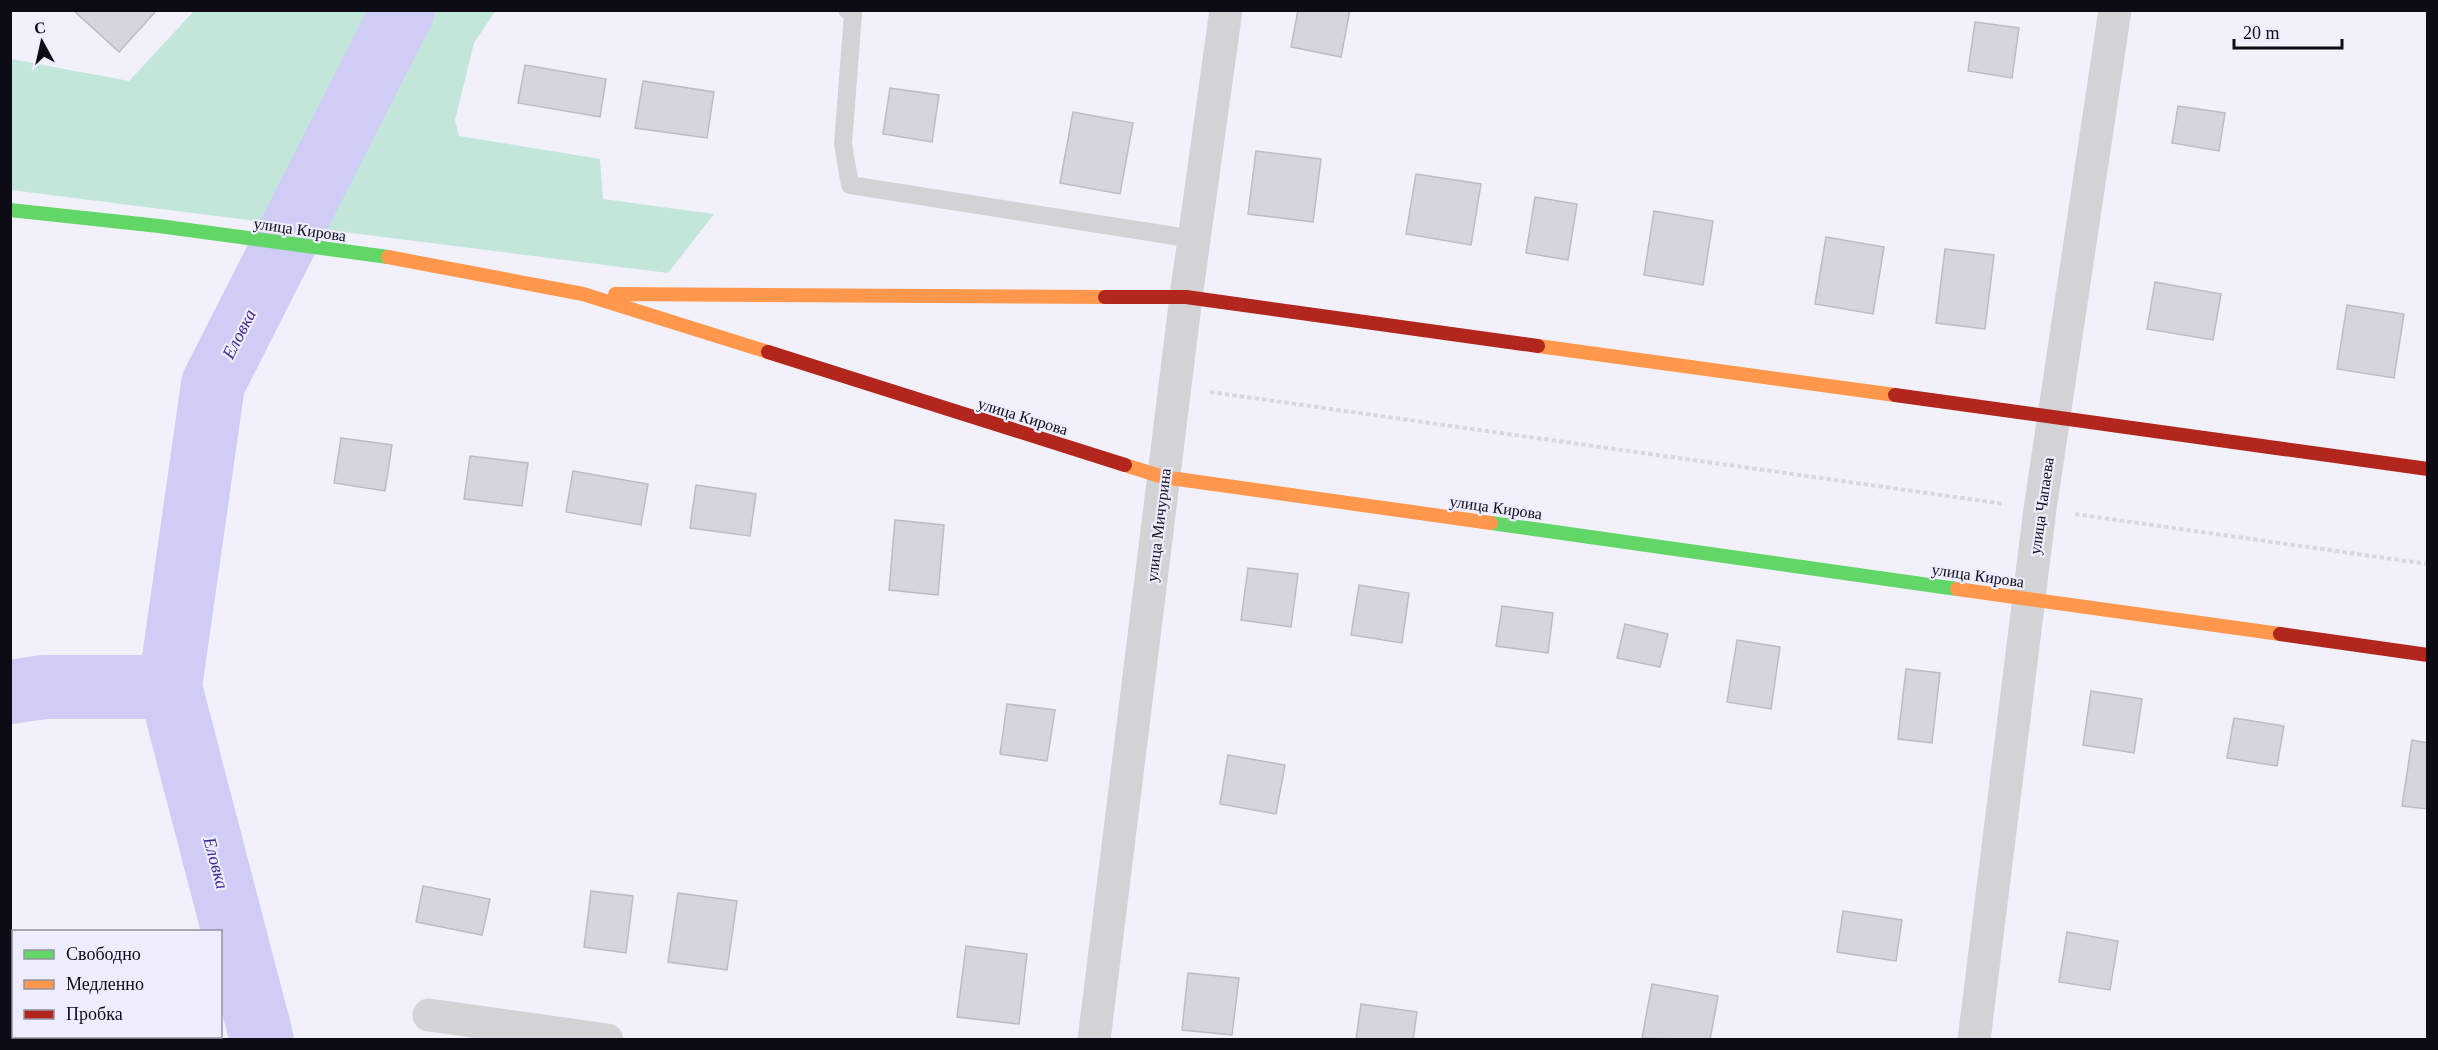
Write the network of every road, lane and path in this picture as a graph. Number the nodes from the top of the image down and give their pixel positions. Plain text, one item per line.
1 (847, 10) edge
2 (1226, 10) edge
3 (2115, 10) edge
4 (10, 210) edge
5 (1194, 239) junction
6 (583, 294) junction
7 (1186, 297) junction
8 (1175, 388) junction
9 (2054, 416) junction
10 (2427, 469) edge
11 (1163, 477) junction
12 (2040, 509) junction
13 (2427, 564) edge
14 (2029, 599) junction
15 (2427, 656) edge
16 (429, 1015) dead end
17 (607, 1040) edge
18 (1094, 1040) edge
19 (1974, 1040) edge

1 - 5 lane
2 - 5 street, улица Мичурина
3 - 9 street, улица Чапаева
4 - 6 main road, улица Кирова
5 - 7 street, улица Мичурина
6 - 7 main road, улица Кирова
6 - 11 main road, улица Кирова
7 - 8 street, улица Мичурина
7 - 9 main road, улица Кирова
8 - 11 street, улица Мичурина
8 - 12 path
9 - 10 main road, улица Кирова
9 - 12 street, улица Чапаева
11 - 14 main road, улица Кирова
11 - 18 street, улица Мичурина
12 - 13 path
12 - 14 street, улица Чапаева
14 - 15 main road, улица Кирова
14 - 19 street, улица Чапаева
16 - 17 street

